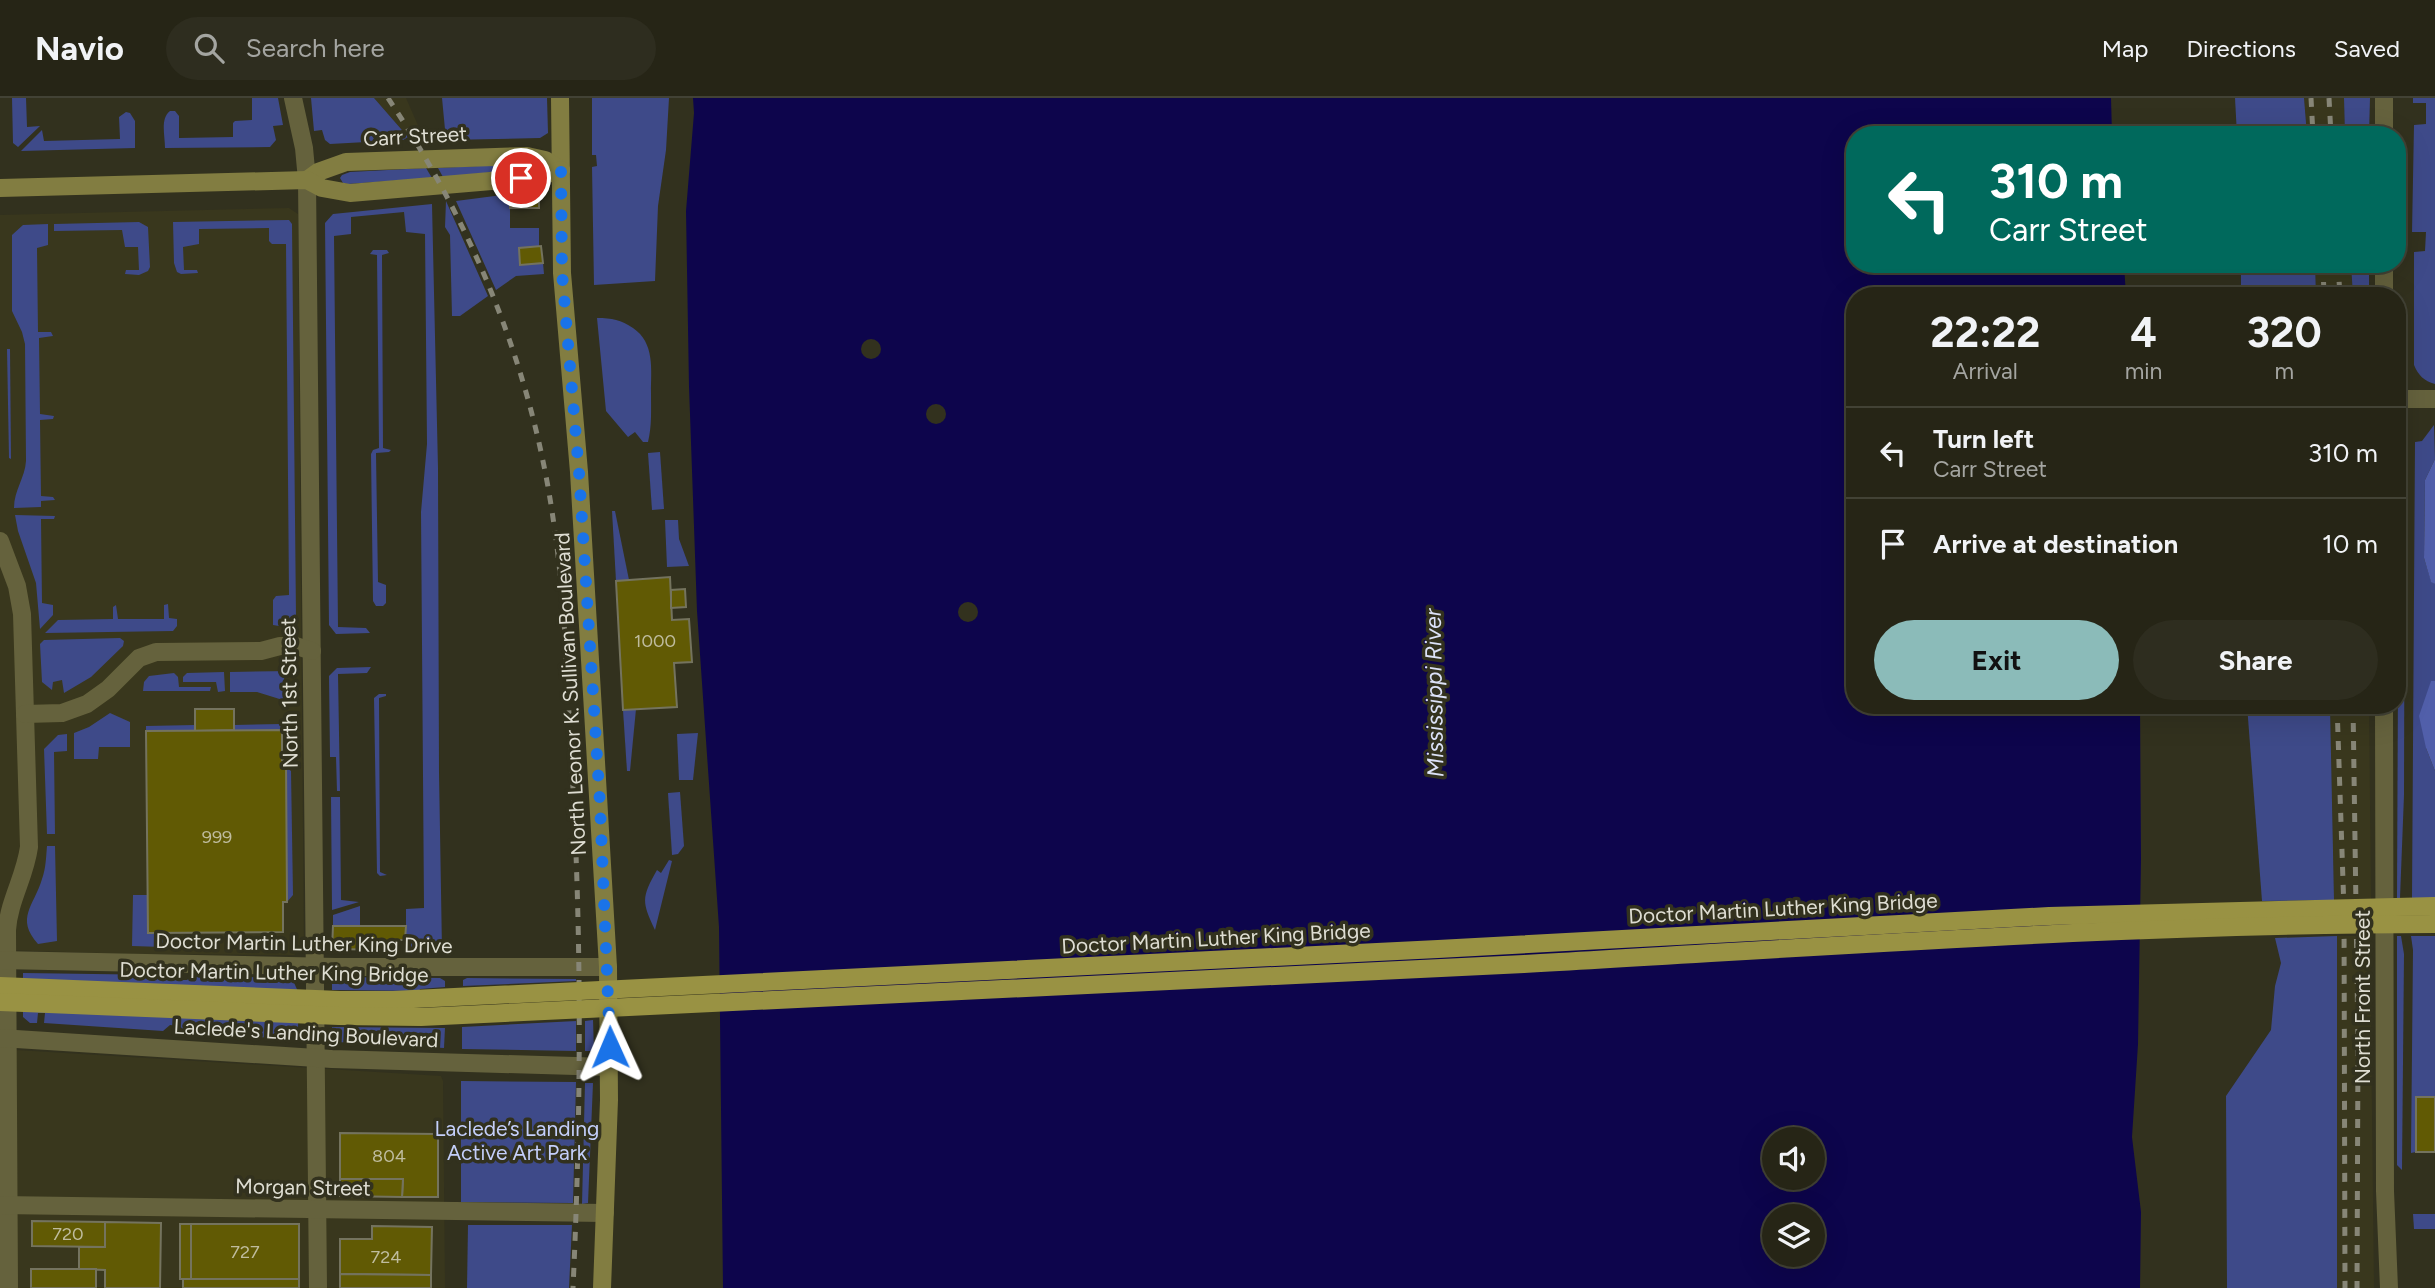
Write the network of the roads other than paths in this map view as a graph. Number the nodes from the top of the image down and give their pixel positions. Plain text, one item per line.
1 (293, 98) edge
2 (560, 98) edge
3 (2384, 98) edge
4 (2384, 126) edge
5 (561, 170) junction
6 (307, 180) junction
7 (0, 188) edge
8 (2406, 399) edge
9 (2435, 399) edge
10 (0, 541) edge
11 (312, 651) junction
12 (2384, 714) edge
13 (25, 715) junction
14 (2435, 906) edge
15 (2435, 924) edge
16 (4, 960) edge
17 (315, 967) junction
18 (608, 967) junction
19 (0, 986) edge
20 (0, 1002) edge
21 (4, 1038) edge
22 (315, 1058) junction
23 (610, 1067) junction
24 (4, 1205) edge
25 (317, 1209) junction
26 (605, 1213) junction
27 (9, 1288) edge
28 (318, 1288) edge
29 (602, 1288) edge
30 (2389, 1288) edge

1 - 6 street, North 1st Street
2 - 5 street, North Leonor K. Sullivan Boulevard
3 - 4 street
5 - 6 street, Carr Street
5 - 6 street, Carr Street
5 - 18 street, North Leonor K. Sullivan Boulevard
6 - 7 street, Carr Street
6 - 11 street, North 1st Street
8 - 9 street
10 - 13 street
11 - 13 street
11 - 17 street, North 1st Street
12 - 30 street, North Front Street
13 - 16 street
14 - 19 main road, Doctor Martin Luther King Bridge, bridge
15 - 20 main road, Doctor Martin Luther King Bridge, bridge
16 - 17 street, Doctor Martin Luther King Drive
16 - 21 street
17 - 18 street, Doctor Martin Luther King Drive
17 - 22 street, North 1st Street
18 - 23 street, North Leonor K. Sullivan Boulevard
21 - 22 street, Laclede's Landing Boulevard
21 - 24 street
22 - 23 street, Laclede's Landing Boulevard
22 - 25 street, North 1st Street
23 - 26 street, North Leonor K. Sullivan Boulevard
24 - 25 street, Morgan Street
24 - 27 street
25 - 26 street, Morgan Street
25 - 28 street, North 1st Street
26 - 29 street, North Leonor K. Sullivan Boulevard

